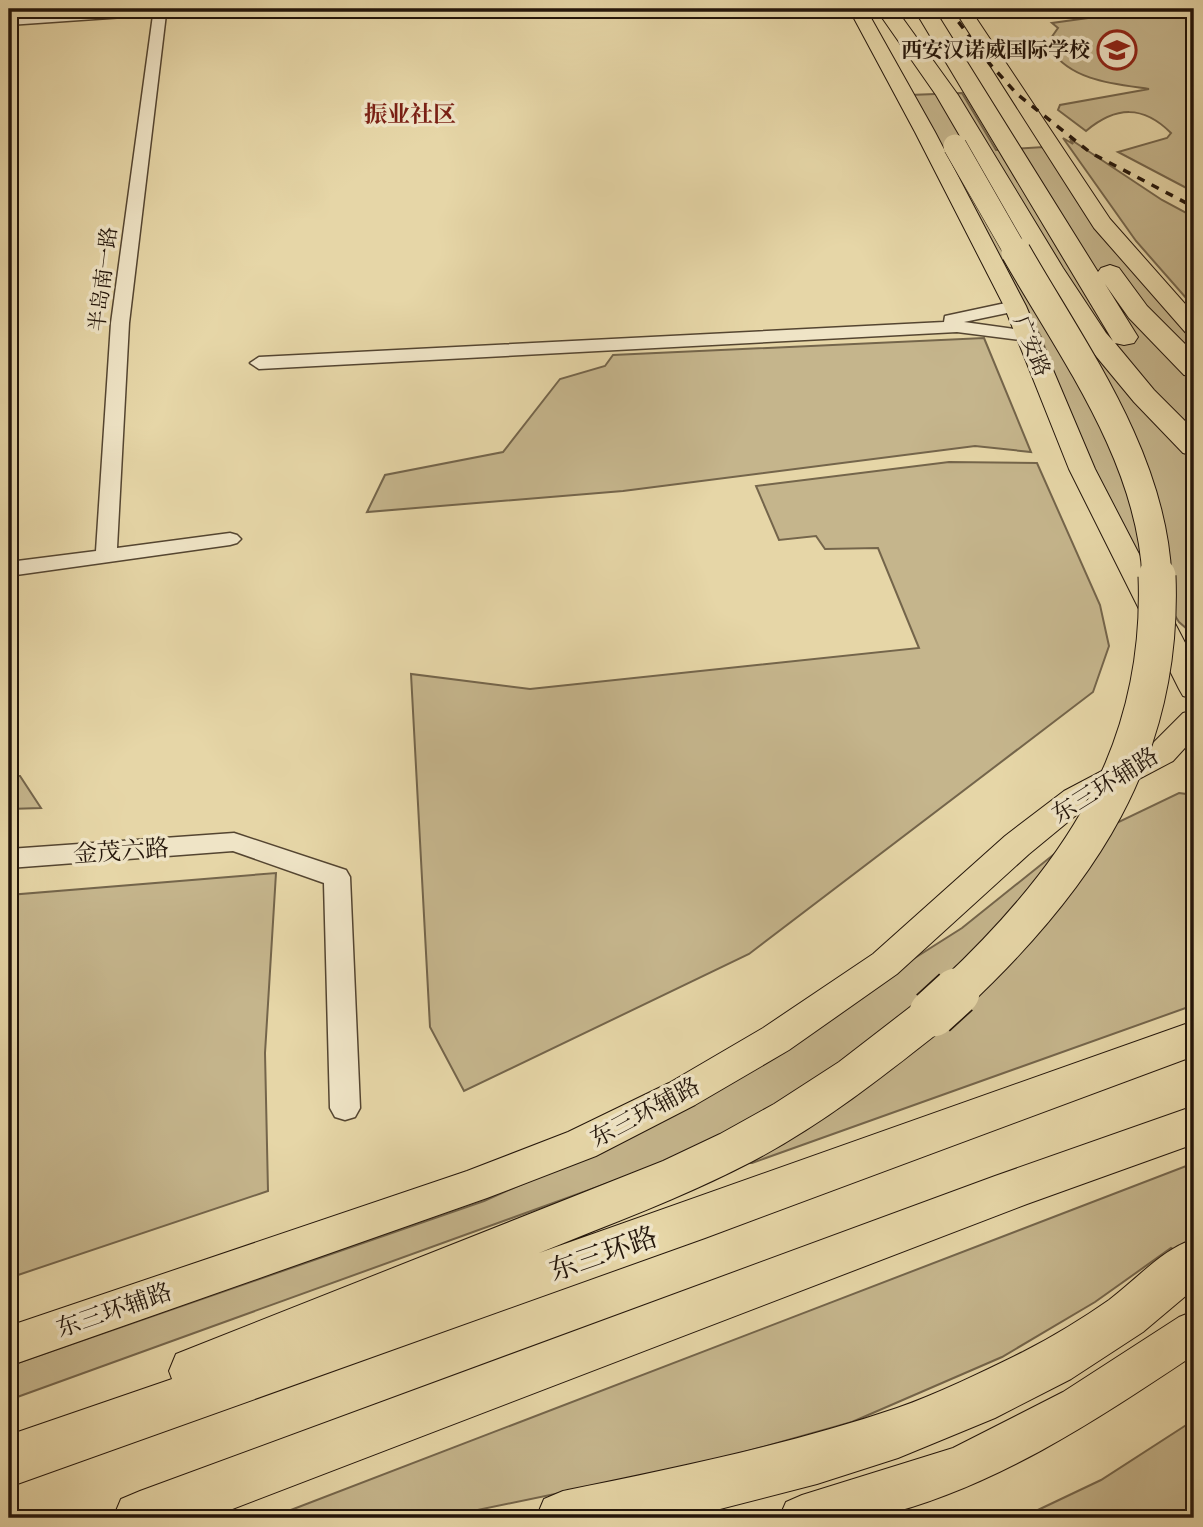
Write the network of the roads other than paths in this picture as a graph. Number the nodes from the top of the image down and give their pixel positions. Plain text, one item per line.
1 (180, 9) edge
2 (858, 9) edge
3 (886, 9) edge
4 (962, 9) edge
5 (160, 10) edge
6 (926, 12) edge
7 (9, 21) edge
8 (1028, 145) junction
9 (1015, 306) junction
10 (1194, 328) edge
11 (1029, 336) junction
12 (1194, 369) edge
13 (1194, 447) edge
14 (1194, 453) edge
15 (230, 539) dead end
16 (106, 556) junction
17 (9, 569) edge
18 (1166, 635) junction
19 (1194, 660) edge
20 (1194, 690) edge
21 (1194, 719) edge
22 (9, 859) edge
23 (1194, 1038) edge
24 (345, 1108) dead end
25 (1194, 1125) edge
26 (1194, 1259) edge
27 (1194, 1331) edge
28 (9, 1346) edge
29 (9, 1444) edge
30 (9, 1461) edge
31 (586, 1514) edge
32 (140, 1518) edge
33 (803, 1518) edge

1 - 5 street
2 - 9 main road, 广安路
3 - 13 highway
3 - 29 highway, bridge
4 - 8 main road
5 - 7 street
5 - 16 street, 半岛南一路
6 - 8 highway
6 - 8 highway
8 - 10 main road
8 - 12 highway
8 - 14 highway
9 - 11 main road, 广安路
9 - 11 street
11 - 18 main road, 广安路
15 - 16 street
16 - 17 street
18 - 19 main road
18 - 20 main road, 广安路
21 - 28 main road, 东三环辅路
22 - 24 street, 金茂六路
23 - 30 highway, 东三环路
25 - 32 highway
26 - 31 highway
27 - 33 main road

